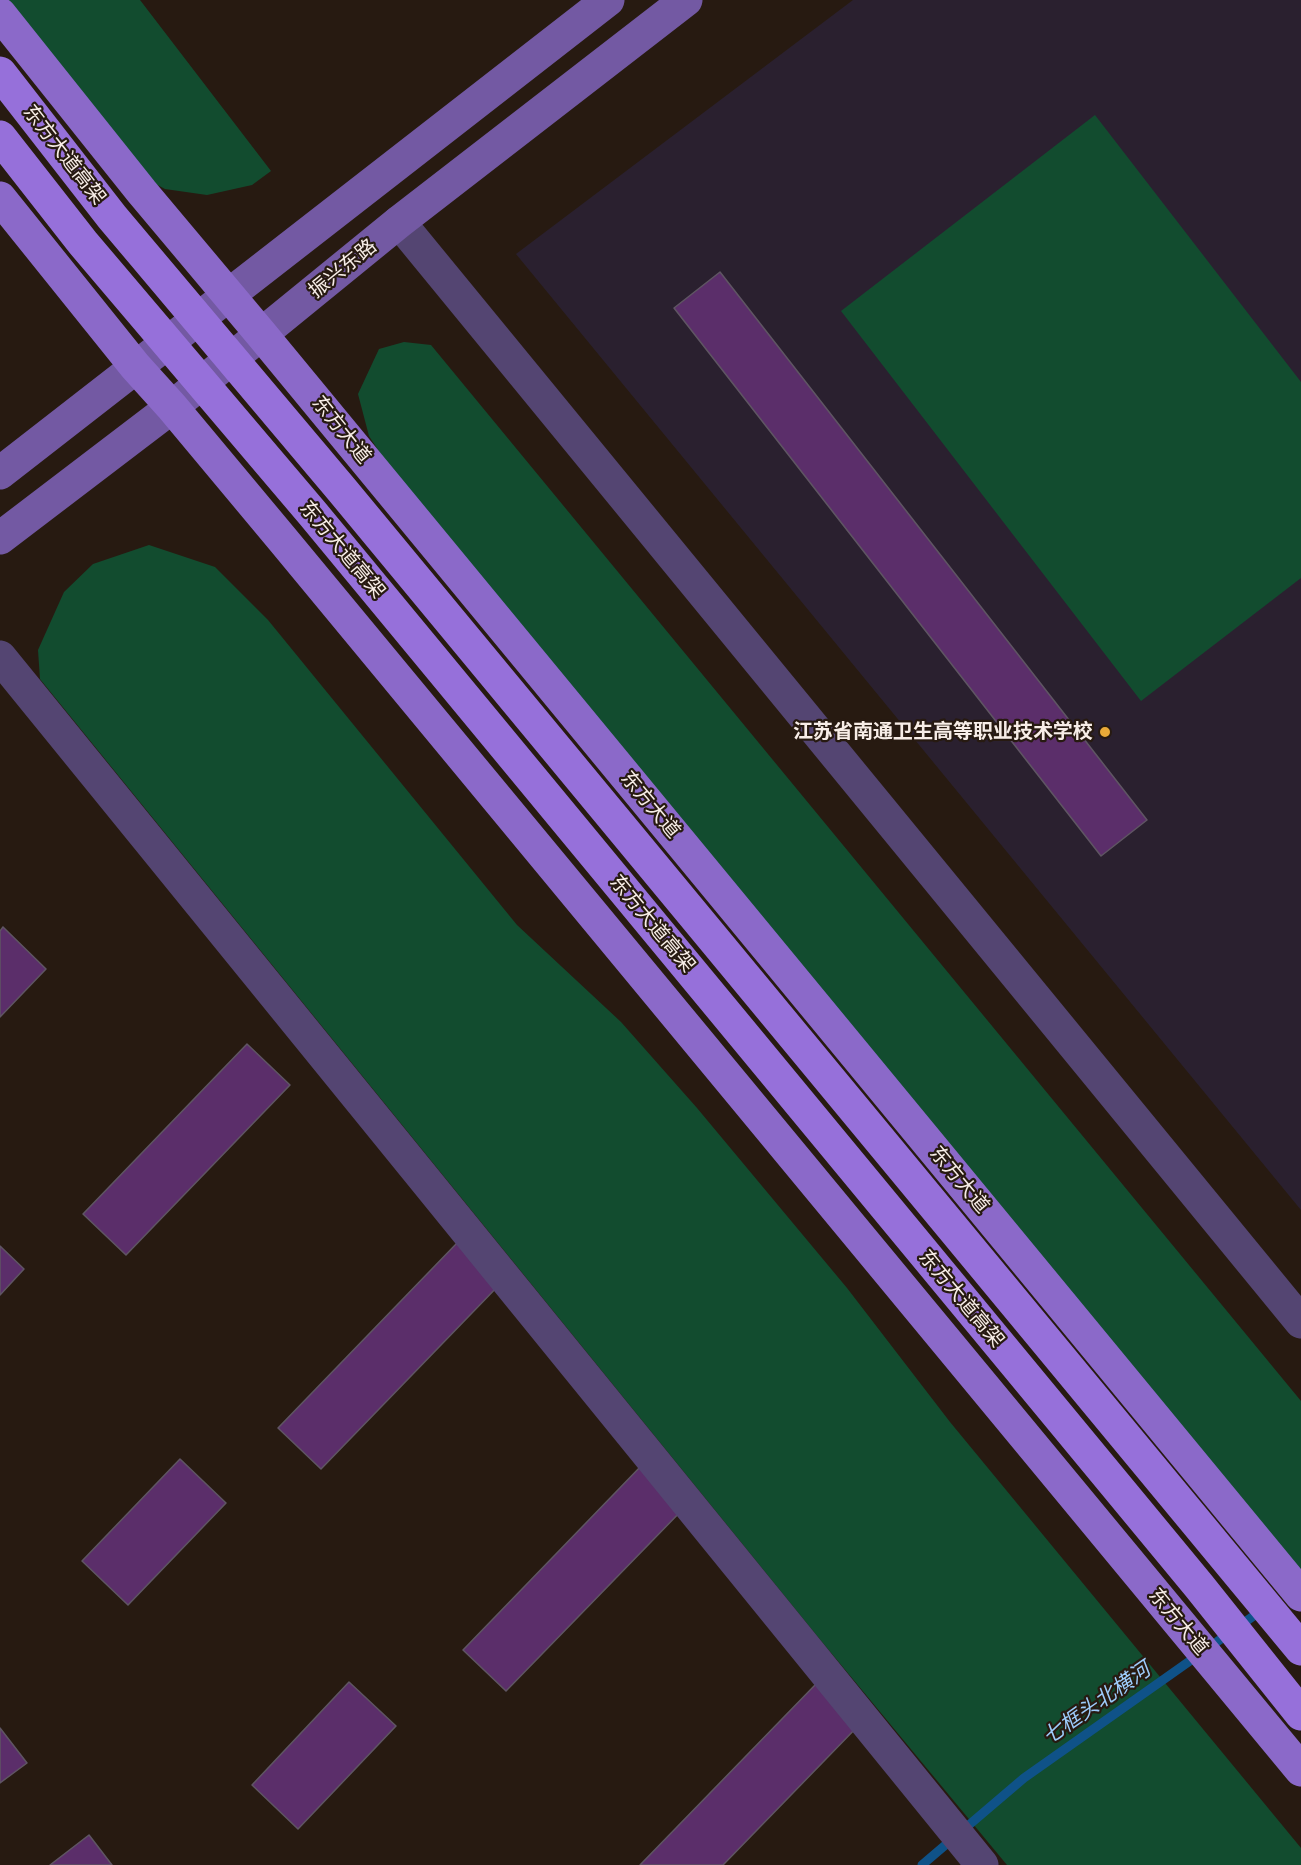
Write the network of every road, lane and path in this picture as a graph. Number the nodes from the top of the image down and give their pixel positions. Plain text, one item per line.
1 (608, 0) edge
2 (686, 0) edge
3 (0, 14) edge
4 (0, 73) edge
5 (0, 137) edge
6 (0, 198) edge
7 (399, 222) junction
8 (229, 295) junction
9 (262, 334) junction
10 (135, 366) junction
11 (172, 406) junction
12 (0, 473) edge
13 (0, 538) edge
14 (0, 657) edge
15 (1301, 1322) edge
16 (1301, 1595) edge
17 (1301, 1649) edge
18 (1301, 1714) edge
19 (1301, 1770) edge
20 (981, 1864) edge

1 - 8 main road
2 - 7 main road, 振兴东路
3 - 8 main road, 东方大道
4 - 17 highway, 东方大道高架, bridge
5 - 18 highway, 东方大道高架, bridge
6 - 10 main road, 东方大道
7 - 9 main road, 振兴东路
7 - 15 street
8 - 9 main road, 东方大道
8 - 10 main road
9 - 11 main road, 振兴东路
9 - 16 main road, 东方大道
10 - 11 main road, 东方大道
10 - 12 main road
11 - 13 main road, 振兴东路
11 - 19 main road, 东方大道
14 - 20 street

